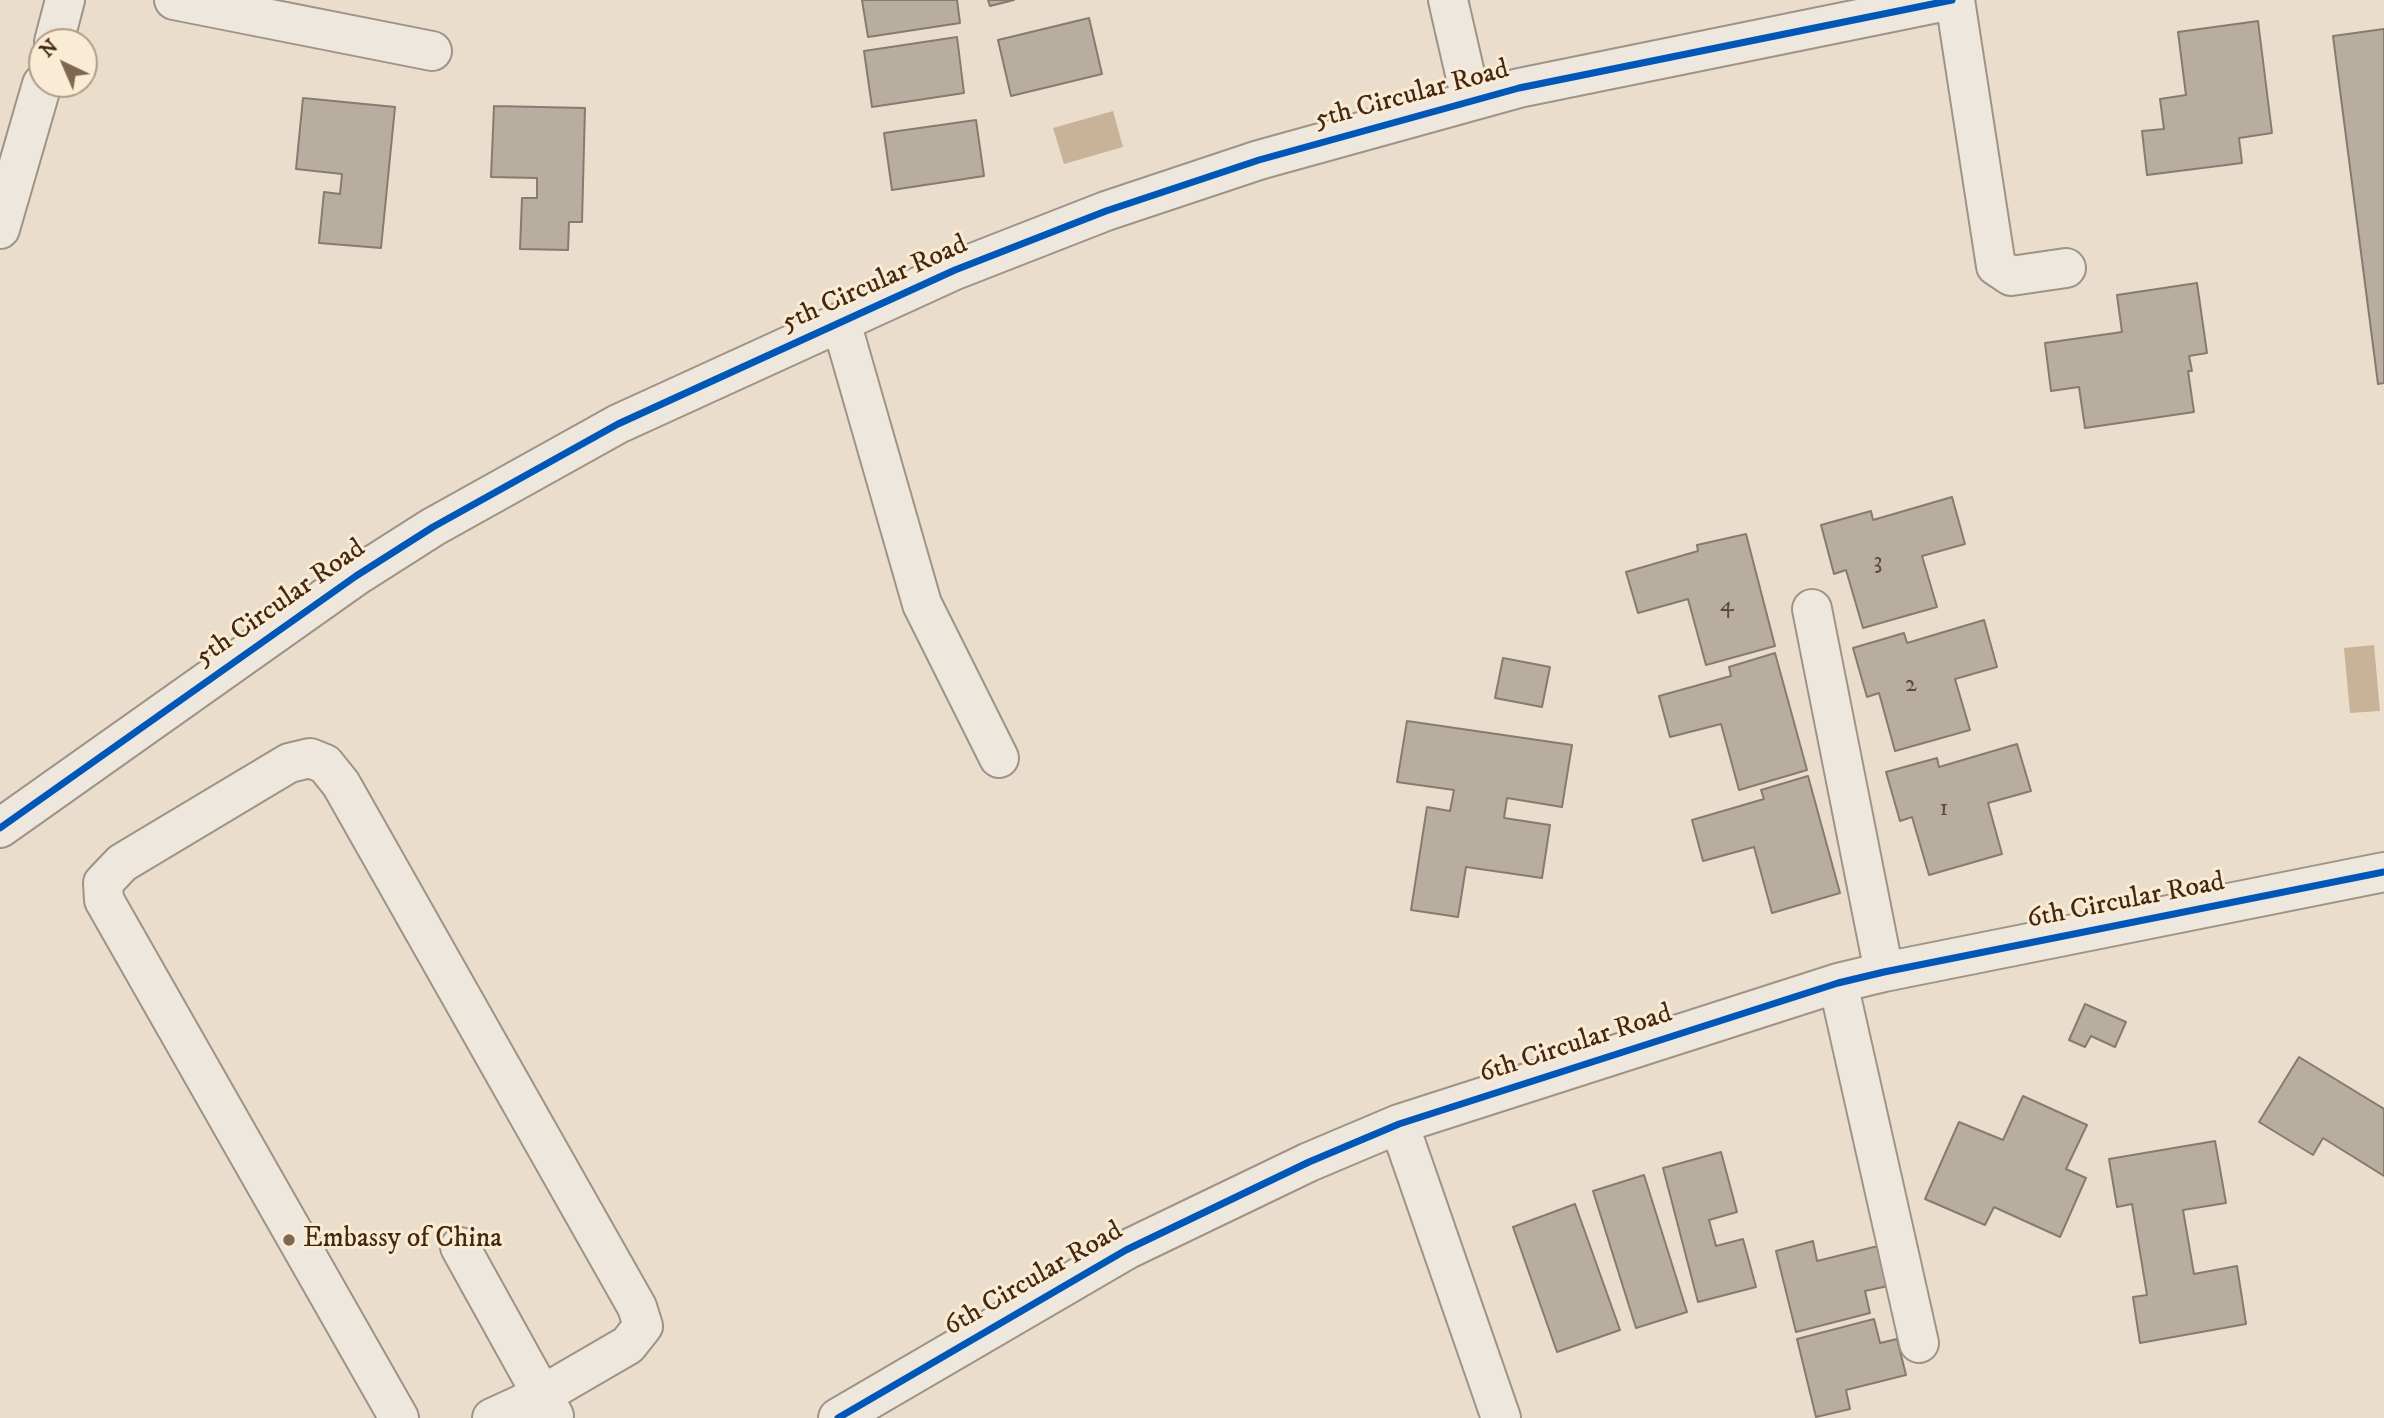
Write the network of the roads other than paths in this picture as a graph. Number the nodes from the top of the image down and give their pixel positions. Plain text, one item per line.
1 (65, 0) edge
2 (174, 0) edge
3 (1448, 0) edge
4 (1954, 0) edge
5 (58, 28) edge
6 (432, 51) dead end
7 (38, 98) edge
8 (1471, 100) junction
9 (3, 210) edge
10 (2066, 268) dead end
11 (841, 322) junction
12 (1812, 609) dead end
13 (999, 758) dead end
14 (0, 828) edge
15 (2384, 872) edge
16 (1884, 972) junction
17 (1838, 984) junction
18 (1399, 1124) junction
19 (460, 1247) dead end
20 (1919, 1343) dead end
21 (548, 1406) edge
22 (400, 1418) edge
23 (492, 1418) edge
24 (838, 1418) edge
25 (1501, 1418) edge

1 - 5 street
2 - 6 street
3 - 8 street
4 - 8 street, 5th Circular Road
4 - 10 street
7 - 9 street
8 - 11 street, 5th Circular Road
11 - 13 street
11 - 14 street, 5th Circular Road
12 - 16 street
15 - 16 street, 6th Circular Road
16 - 17 street, 6th Circular Road
17 - 18 street, 6th Circular Road
17 - 20 street
18 - 24 street, 6th Circular Road
18 - 25 street
19 - 21 street
21 - 22 street
21 - 23 street

